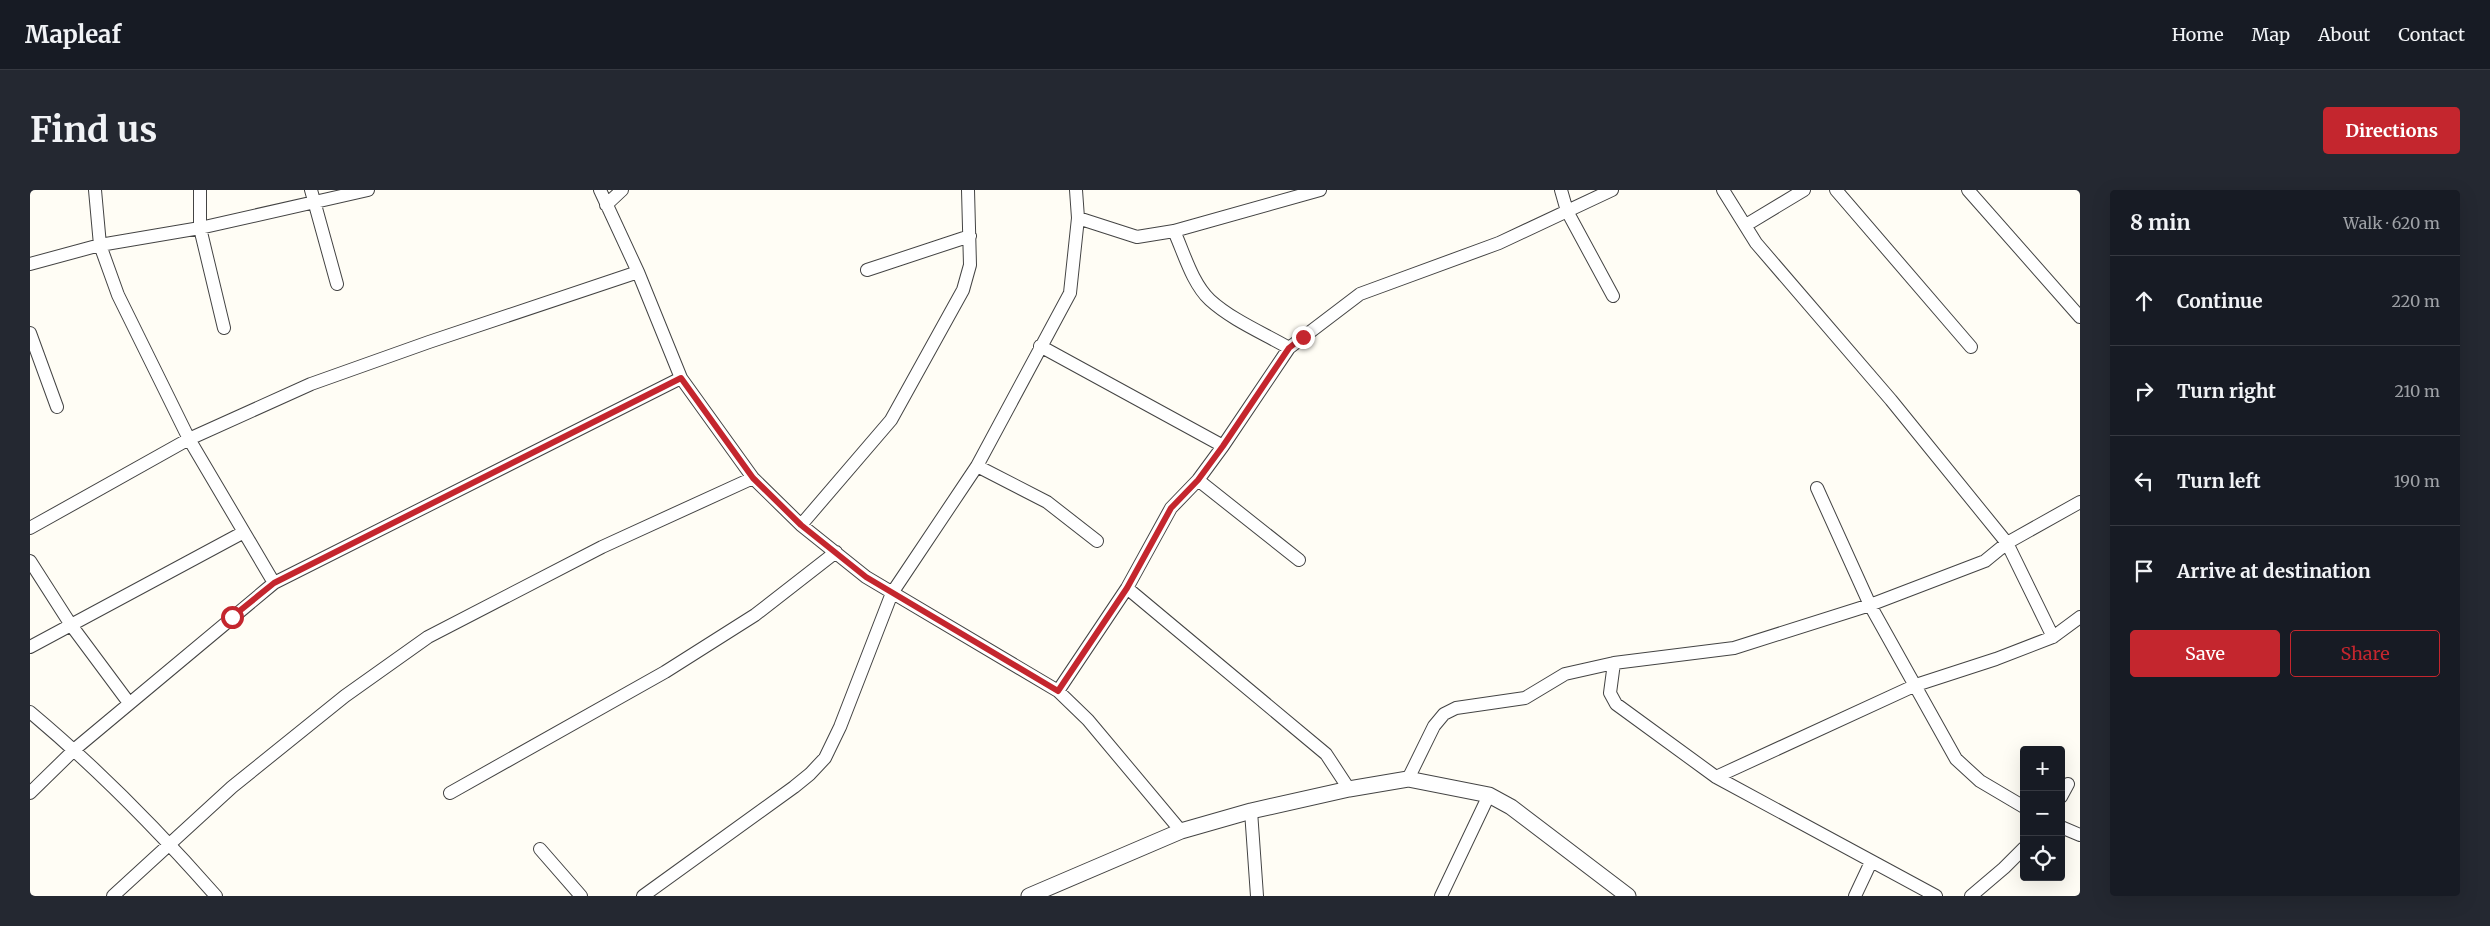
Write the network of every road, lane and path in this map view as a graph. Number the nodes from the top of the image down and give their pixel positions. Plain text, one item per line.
1 (95, 190) edge
2 (200, 190) edge
3 (368, 190) edge
4 (600, 190) edge
5 (622, 190) edge
6 (968, 190) edge
7 (1076, 190) edge
8 (1320, 190) edge
9 (1561, 190) edge
10 (1612, 190) edge
11 (1724, 190) edge
12 (1804, 190) edge
13 (1836, 190) edge
14 (1968, 190) edge
15 (313, 196) edge
16 (606, 205) junction
17 (1567, 212) junction
18 (1078, 218) junction
19 (1746, 225) junction
20 (200, 228) junction
21 (1174, 231) junction
22 (970, 236) junction
23 (100, 245) junction
24 (30, 264) edge
25 (867, 270) dead end
26 (638, 272) junction
27 (337, 284) dead end
28 (1613, 296) dead end
29 (2080, 316) edge
30 (224, 328) dead end
31 (30, 333) edge
32 (1040, 346) junction
33 (1971, 347) dead end
34 (1289, 348) junction
35 (681, 378) junction
36 (57, 407) dead end
37 (189, 439) junction
38 (1223, 446) junction
39 (977, 466) junction
40 (753, 478) junction
41 (1198, 480) junction
42 (1817, 488) dead end
43 (2080, 502) edge
44 (801, 525) junction
45 (30, 528) edge
46 (244, 532) junction
47 (1097, 541) dead end
48 (2007, 544) junction
49 (836, 552) junction
50 (1299, 560) dead end
51 (30, 561) edge
52 (274, 583) junction
53 (1127, 588) junction
54 (892, 593) junction
55 (1870, 605) junction
56 (2080, 617) edge
57 (71, 625) junction
58 (2053, 637) junction
59 (30, 647) edge
60 (1614, 663) junction
61 (1916, 685) junction
62 (1058, 691) junction
63 (130, 703) junction
64 (30, 712) edge
65 (75, 750) junction
66 (1716, 777) junction
67 (1408, 779) junction
68 (2068, 784) dead end
69 (1349, 789) junction
70 (2064, 791) edge
71 (30, 793) edge
72 (450, 793) dead end
73 (1489, 795) junction
74 (2020, 805) edge
75 (1251, 811) junction
76 (2065, 829) edge
77 (1181, 831) junction
78 (2080, 835) edge
79 (171, 844) junction
80 (540, 849) dead end
81 (2020, 852) edge
82 (1871, 862) junction
83 (573, 893) edge
84 (1032, 895) edge
85 (113, 896) edge
86 (216, 896) edge
87 (643, 896) edge
88 (1257, 896) edge
89 (1440, 896) edge
90 (1628, 896) edge
91 (1855, 896) edge
92 (1936, 896) edge
93 (1971, 896) edge

1 - 23 street
2 - 20 street
3 - 15 street
4 - 16 street
5 - 16 street
6 - 22 street
7 - 18 street
8 - 21 street
9 - 17 street
10 - 17 street
11 - 19 street
12 - 19 street
13 - 33 street
14 - 29 street
15 - 20 street
15 - 27 street
16 - 26 street
17 - 28 street
17 - 34 street
18 - 21 street
18 - 32 street
19 - 48 street
20 - 23 street
20 - 30 street
21 - 34 street
22 - 25 street
22 - 44 street
23 - 24 street
23 - 37 street
26 - 35 street
26 - 37 street
31 - 36 street
32 - 38 street
32 - 39 street
34 - 38 street
35 - 40 street
35 - 52 street
37 - 45 street
37 - 46 street
38 - 41 street
39 - 47 street
39 - 54 street
40 - 44 street
40 - 79 street
41 - 50 street
41 - 53 street
42 - 55 street
43 - 48 street
44 - 49 street
46 - 52 street
46 - 57 street
48 - 55 street
48 - 58 street
49 - 54 street
49 - 72 street
51 - 57 street
52 - 63 street
53 - 62 street
53 - 69 street
54 - 62 street
54 - 87 street
55 - 60 street
55 - 61 street
56 - 58 street
57 - 59 street
57 - 63 street
58 - 61 street
60 - 66 street
60 - 67 street
61 - 66 street
61 - 74 street
62 - 77 street
63 - 65 street
64 - 65 street
65 - 71 street
65 - 79 street
66 - 82 street
67 - 69 street
67 - 73 street
68 - 70 street
69 - 75 street
73 - 89 street
73 - 90 street
75 - 77 street
75 - 88 street
76 - 78 street
77 - 84 street
79 - 85 street
79 - 86 street
80 - 83 street
81 - 93 street
82 - 91 street
82 - 92 street

